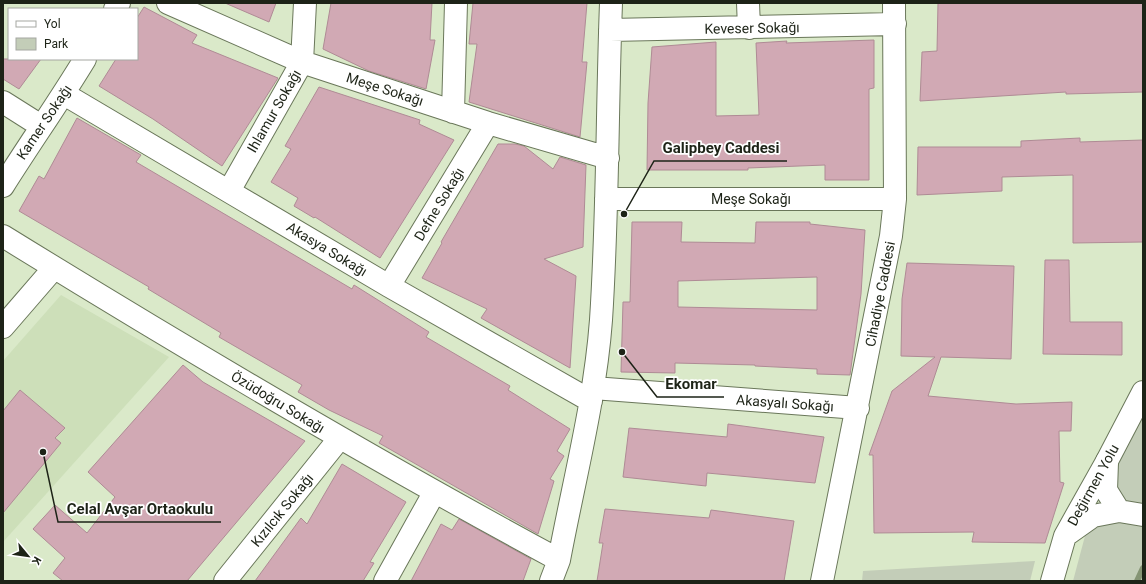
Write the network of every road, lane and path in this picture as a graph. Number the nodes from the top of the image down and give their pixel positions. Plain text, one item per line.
1 (168, 3) edge
2 (305, 3) edge
3 (456, 3) edge
4 (611, 3) edge
5 (748, 3) edge
6 (894, 13) edge
7 (749, 28) junction
8 (610, 30) junction
9 (84, 60) edge
10 (302, 62) junction
11 (64, 94) junction
12 (3, 102) edge
13 (453, 112) junction
14 (488, 123) junction
15 (41, 126) junction
16 (608, 158) junction
17 (3, 186) edge
18 (229, 191) junction
19 (606, 199) junction
20 (895, 199) junction
21 (3, 236) edge
22 (54, 268) junction
23 (389, 286) junction
24 (3, 327) edge
25 (1143, 392) edge
26 (592, 395) junction
27 (858, 408) junction
28 (339, 439) junction
29 (1107, 461) junction
30 (434, 493) junction
31 (1134, 514) edge
32 (1065, 536) junction
33 (558, 560) junction
34 (225, 581) edge
35 (385, 581) edge
36 (551, 581) edge
37 (822, 581) edge
38 (1052, 581) edge

1 - 10 street, Meşe Sokağı
2 - 10 street, Ihlamur Sokağı
3 - 13 street
4 - 8 street
5 - 7 street
6 - 7 street, Keveser Sokağı
6 - 20 street, Cihadiye Caddesi
7 - 8 street, Keveser Sokağı
8 - 16 street
9 - 11 street, Kamer Sokağı
10 - 13 street, Meşe Sokağı
10 - 18 street, Ihlamur Sokağı
11 - 15 street, Kamer Sokağı
11 - 18 street, Akasya Sokağı
12 - 15 street
13 - 14 street, Meşe Sokağı
14 - 16 street, Meşe Sokağı
14 - 23 street, Defne Sokağı
15 - 17 street, Kamer Sokağı
16 - 19 street
18 - 23 street, Akasya Sokağı
19 - 20 street, Meşe Sokağı
19 - 26 street
20 - 27 street, Cihadiye Caddesi
21 - 22 street, Özüdoğru Sokağı
22 - 24 street
22 - 28 street, Özüdoğru Sokağı
23 - 26 street, Akasya Sokağı
25 - 29 street, Değirmen Yolu
26 - 27 street, Akasyalı Sokağı
26 - 33 street
27 - 37 street, Cihadiye Caddesi
28 - 30 street, Özüdoğru Sokağı
28 - 34 street, Kızılcık Sokağı
29 - 31 street
29 - 32 street, Değirmen Yolu
30 - 33 street, Özüdoğru Sokağı
30 - 35 street
31 - 32 street
32 - 38 street, Değirmen Yolu
33 - 36 street

